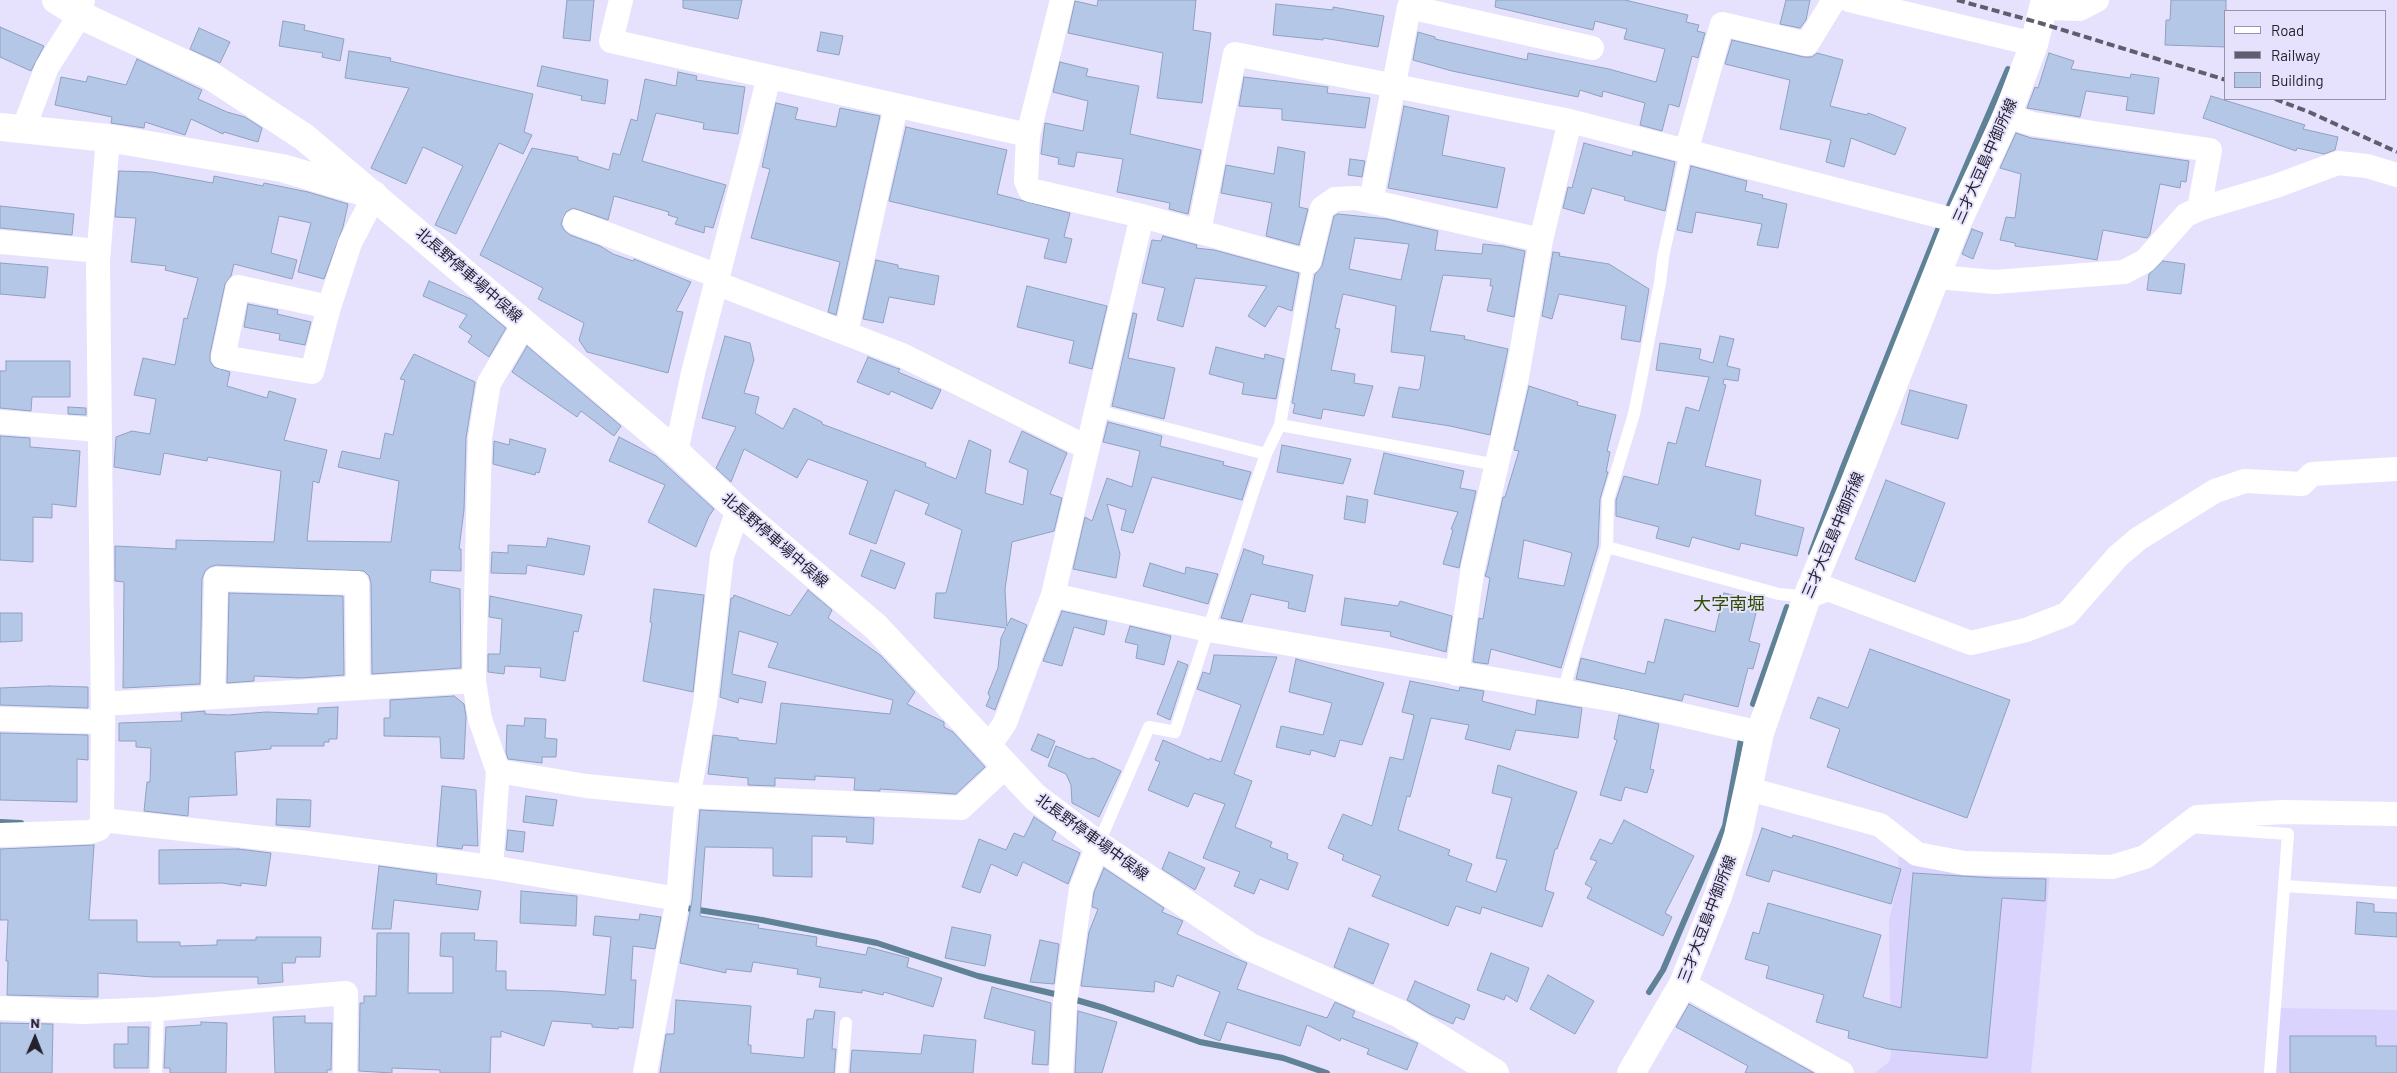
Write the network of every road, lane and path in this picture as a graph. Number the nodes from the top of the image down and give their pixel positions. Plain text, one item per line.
1 (56, 0) edge
2 (620, 0) edge
3 (1062, 0) edge
4 (1834, 0) edge
5 (1849, 0) edge
6 (2097, 0) edge
7 (2045, 4) edge
8 (82, 7) edge
9 (2034, 44) junction
10 (1592, 48) dead end
11 (769, 77) junction
12 (1393, 86) junction
13 (896, 106) junction
14 (2007, 116) junction
15 (1570, 122) junction
16 (12, 128) edge
17 (1028, 135) junction
18 (108, 138) junction
19 (1686, 152) junction
20 (2397, 176) edge
21 (375, 195) junction
22 (1371, 201) junction
23 (2199, 209) junction
24 (1142, 216) junction
25 (1958, 221) junction
26 (575, 222) dead end
27 (1199, 231) junction
28 (1541, 240) junction
29 (0, 242) edge
30 (99, 251) junction
31 (1309, 262) junction
32 (1937, 277) junction
33 (717, 280) junction
34 (329, 308) junction
35 (525, 323) junction
36 (846, 333) junction
37 (1095, 410) junction
38 (0, 422) edge
39 (1280, 425) junction
40 (100, 430) junction
41 (1086, 448) junction
42 (676, 452) junction
43 (1266, 454) junction
44 (1496, 465) junction
45 (2397, 469) edge
46 (738, 510) junction
47 (1607, 547) junction
48 (1053, 595) junction
49 (1807, 597) junction
50 (1209, 630) junction
51 (1457, 674) junction
52 (474, 681) junction
53 (358, 688) junction
54 (1563, 691) junction
55 (213, 698) junction
56 (103, 713) junction
57 (0, 719) edge
58 (1760, 733) junction
59 (998, 756) junction
60 (498, 771) junction
61 (1749, 789) junction
62 (688, 796) junction
63 (2397, 814) edge
64 (100, 825) junction
65 (2184, 827) junction
66 (0, 835) edge
67 (1098, 845) junction
68 (491, 867) junction
69 (2284, 886) junction
70 (2397, 893) edge
71 (677, 908) junction
72 (1683, 984) junction
73 (0, 1008) edge
74 (158, 1009) junction
75 (846, 1023) dead end
76 (156, 1073) edge
77 (345, 1073) edge
78 (645, 1073) edge
79 (842, 1073) edge
80 (1061, 1073) edge
81 (1495, 1073) edge
82 (1631, 1073) edge
83 (1842, 1073) edge
84 (2270, 1073) edge

1 - 8 main road, 北長野停車場中俣線
2 - 11 street
3 - 17 street
4 - 19 street
5 - 9 street
6 - 7 street
7 - 9 main road, 三才大豆島中御所線
8 - 16 street
8 - 21 main road, 北長野停車場中俣線
9 - 14 main road, 三才大豆島中御所線
10 - 12 street
11 - 13 street
11 - 33 street
12 - 15 street
12 - 22 street
12 - 27 street
13 - 17 street
13 - 36 street
14 - 23 street
14 - 25 main road, 三才大豆島中御所線
15 - 19 street
15 - 28 street
16 - 18 main road
17 - 24 street
18 - 21 main road
18 - 30 street
19 - 25 street
19 - 47 lane
20 - 23 street
21 - 34 street
21 - 35 main road, 北長野停車場中俣線
22 - 28 street
22 - 31 street
23 - 32 street
24 - 27 street
24 - 37 street
25 - 32 main road, 三才大豆島中御所線
26 - 33 street
27 - 31 street
28 - 44 street
29 - 30 street
30 - 40 street
31 - 39 lane
32 - 49 main road, 三才大豆島中御所線
33 - 36 street
33 - 42 street
34 - 34 street
35 - 42 main road, 北長野停車場中俣線
35 - 52 street
36 - 41 street
37 - 41 street
37 - 43 lane
38 - 40 street
39 - 43 lane
39 - 44 lane
40 - 56 street
41 - 48 street
42 - 46 main road, 北長野停車場中俣線
43 - 50 lane
44 - 51 street
45 - 49 street
46 - 59 main road, 北長野停車場中俣線
46 - 62 street
47 - 49 lane
47 - 54 lane
48 - 50 street
48 - 59 street
49 - 58 main road, 三才大豆島中御所線
50 - 51 street
50 - 67 lane
51 - 54 street
52 - 53 street
52 - 60 street
53 - 55 street
53 - 55 street
54 - 58 street
55 - 56 street
56 - 57 street
56 - 64 street
58 - 61 main road, 三才大豆島中御所線
59 - 62 street
59 - 67 main road, 北長野停車場中俣線
60 - 62 street
60 - 68 street
61 - 65 street
61 - 72 main road, 三才大豆島中御所線
62 - 71 street
63 - 65 street
64 - 66 street
64 - 68 street
65 - 69 lane
67 - 80 street
67 - 81 main road, 北長野停車場中俣線
68 - 71 street
69 - 70 lane
69 - 84 lane
71 - 78 street
72 - 82 main road, 三才大豆島中御所線
72 - 83 street
73 - 74 street
74 - 76 lane
74 - 77 street
75 - 79 lane

